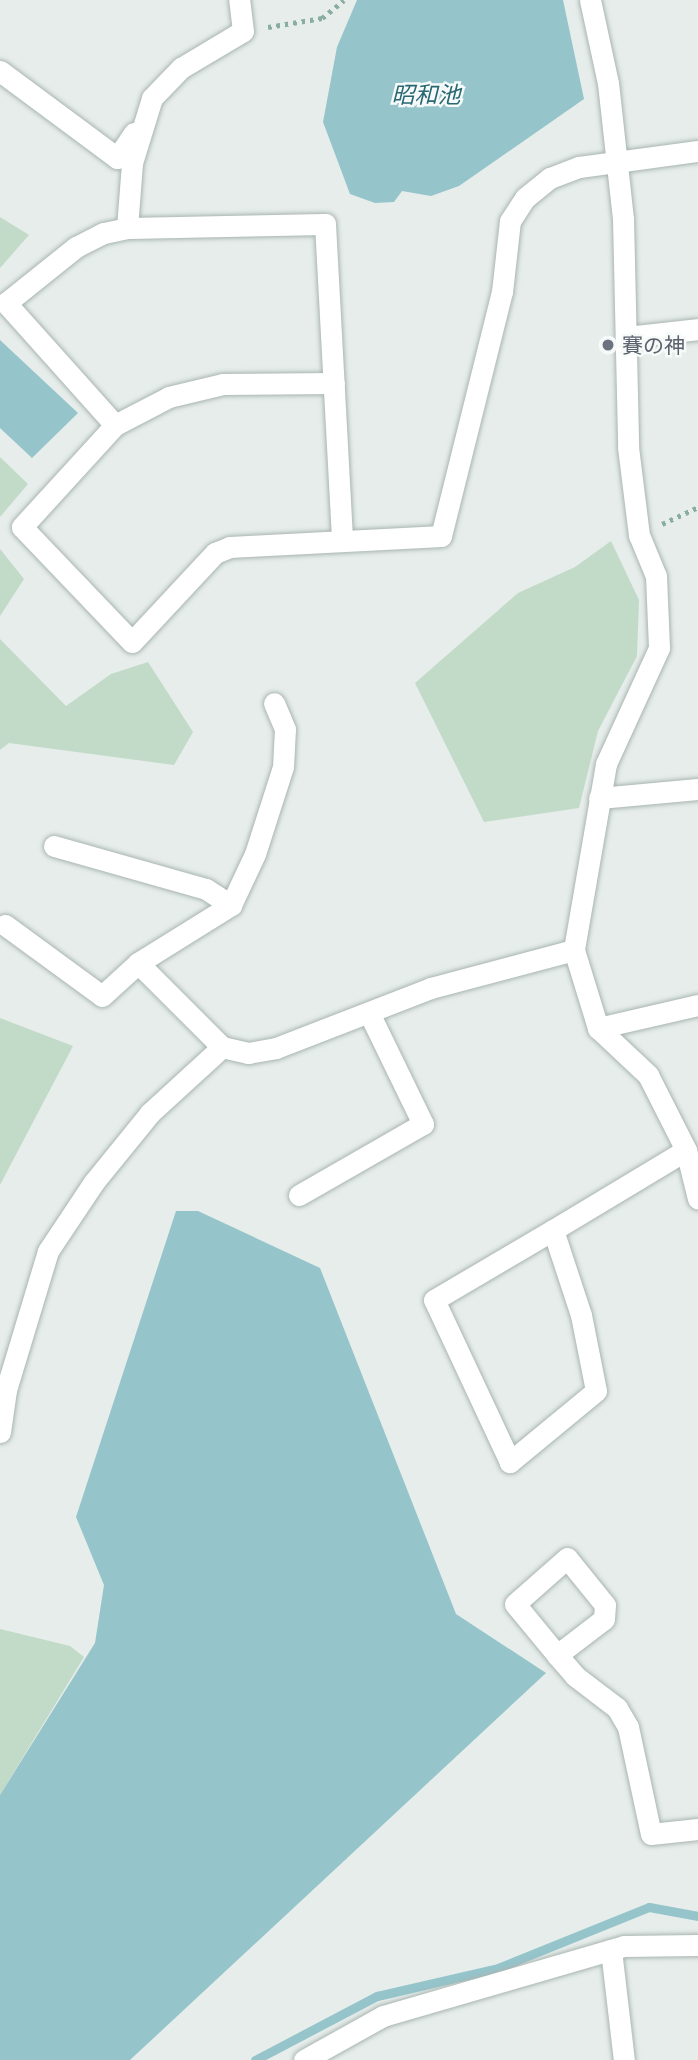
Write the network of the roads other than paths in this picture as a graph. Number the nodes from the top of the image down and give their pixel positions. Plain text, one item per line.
1 (239, 0) edge
2 (590, 0) edge
3 (0, 71) edge
4 (147, 114) junction
5 (698, 151) edge
6 (617, 164) junction
7 (127, 228) junction
8 (698, 329) edge
9 (626, 337) junction
10 (334, 383) junction
11 (115, 425) junction
12 (342, 541) junction
13 (274, 703) dead end
14 (698, 789) edge
15 (599, 798) junction
16 (54, 846) dead end
17 (231, 905) junction
18 (5, 925) dead end
19 (574, 950) junction
20 (138, 963) junction
21 (698, 1005) edge
22 (369, 1013) junction
23 (598, 1028) junction
24 (222, 1047) junction
25 (686, 1150) junction
26 (299, 1195) dead end
27 (698, 1199) edge
28 (553, 1230) junction
29 (0, 1432) edge
30 (557, 1655) junction
31 (698, 1829) edge
32 (698, 1945) edge
33 (611, 1950) junction
34 (304, 2060) edge
35 (624, 2060) edge

1 - 4 street
2 - 6 street
3 - 4 street
4 - 7 street
5 - 6 street
6 - 9 street
6 - 12 street
7 - 10 street
7 - 11 street
8 - 9 street
9 - 15 street
10 - 11 street
10 - 12 street
11 - 12 street
13 - 17 street
14 - 15 street
15 - 19 street
16 - 17 street
17 - 20 street
18 - 20 street
19 - 22 street
19 - 23 street
20 - 24 street
21 - 23 street
22 - 24 street
22 - 26 street
23 - 25 street
24 - 29 street
25 - 27 street
25 - 28 street
28 - 28 street
30 - 30 street
30 - 31 street
32 - 33 street
33 - 34 street
33 - 35 street

